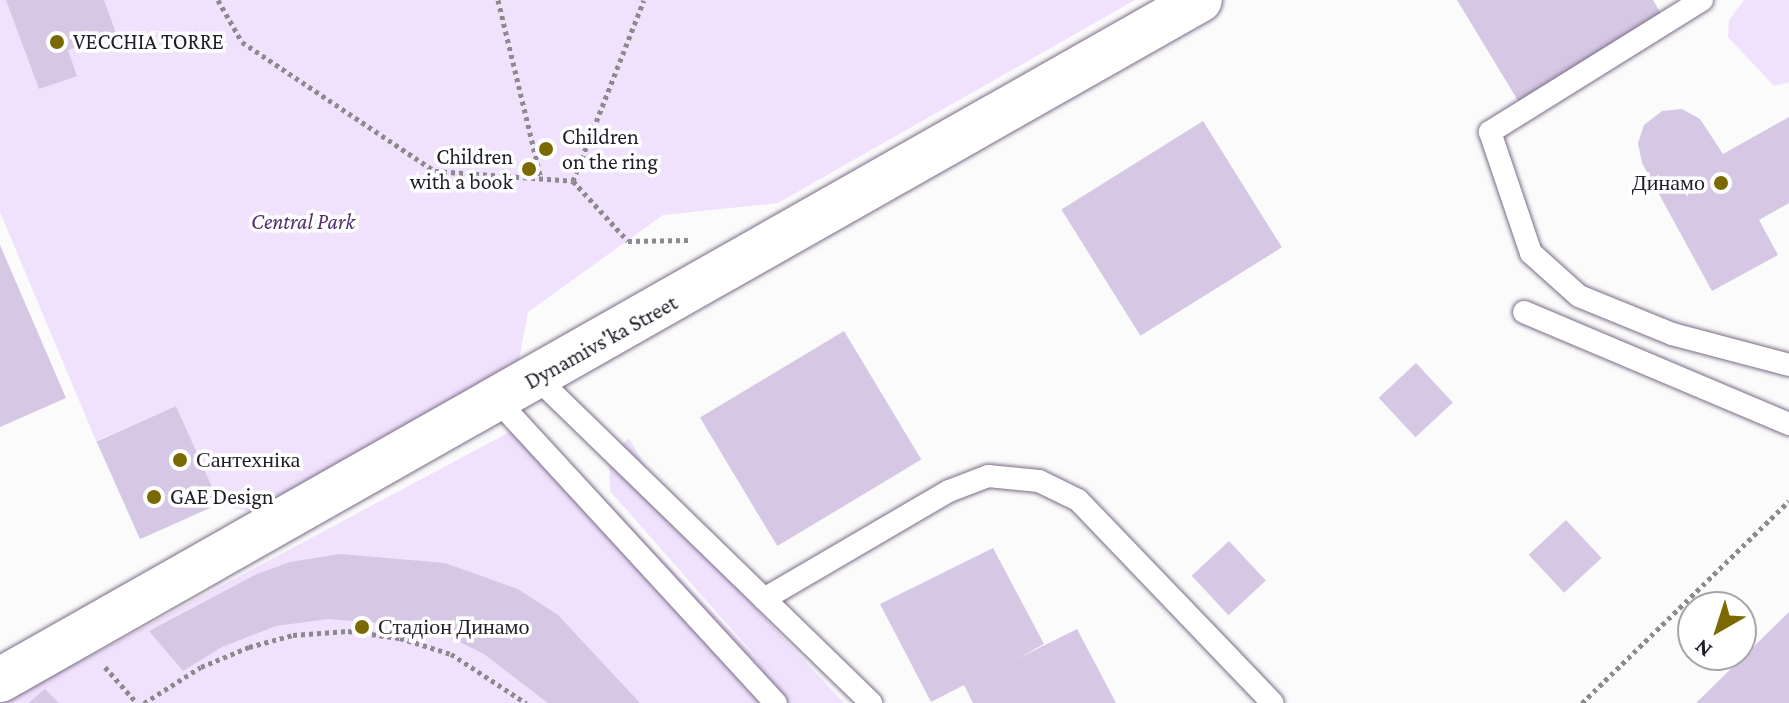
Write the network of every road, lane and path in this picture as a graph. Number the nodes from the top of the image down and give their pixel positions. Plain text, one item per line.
1 (218, 0) edge
2 (498, 0) edge
3 (644, 0) edge
4 (1200, 0) edge
5 (1702, 0) edge
6 (541, 179) junction
7 (573, 181) junction
8 (697, 240) dead end
9 (1524, 312) dead end
10 (1789, 365) edge
11 (537, 378) junction
12 (497, 400) junction
13 (1789, 424) edge
14 (1789, 501) edge
15 (764, 599) junction
16 (99, 660) dead end
17 (0, 680) edge
18 (137, 703) edge
19 (144, 703) edge
20 (526, 703) edge
21 (776, 703) edge
22 (871, 703) edge
23 (1273, 703) edge
24 (1582, 703) edge

1 - 6 path
2 - 6 path
3 - 7 path
4 - 11 street, Dynamivs'ka Street
5 - 10 lane
6 - 7 path
7 - 8 path
9 - 13 lane
11 - 12 street, Dynamivs'ka Street
11 - 15 lane
12 - 17 street, Dynamivs'ka Street
12 - 21 lane
14 - 24 path
15 - 22 lane
15 - 23 lane
16 - 18 path
19 - 20 path

